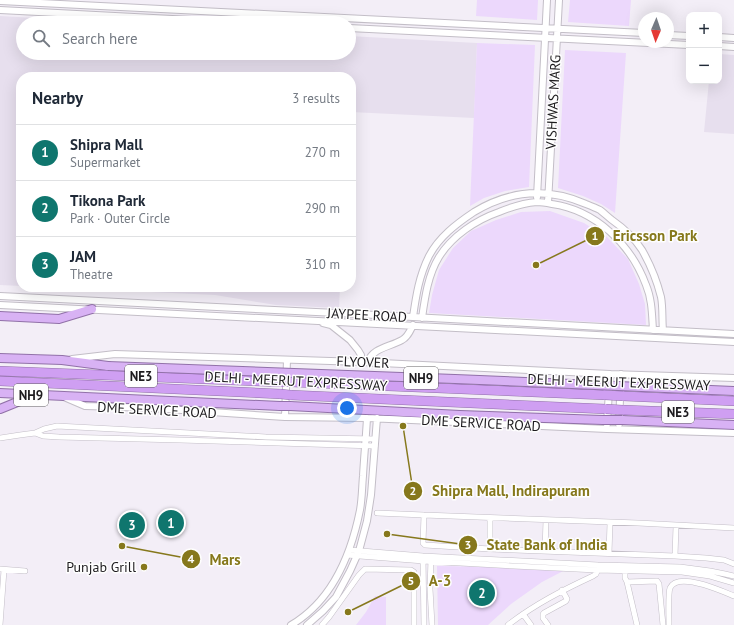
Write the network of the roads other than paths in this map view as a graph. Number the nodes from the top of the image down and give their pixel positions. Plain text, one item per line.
1 (547, 0) edge
2 (559, 0) edge
3 (0, 1) edge
4 (0, 10) edge
5 (115, 16) edge
6 (292, 16) edge
7 (356, 19) edge
8 (356, 28) edge
9 (546, 29) junction
10 (557, 29) junction
11 (638, 33) edge
12 (674, 35) edge
13 (686, 36) edge
14 (722, 37) edge
15 (545, 38) junction
16 (557, 38) junction
17 (734, 38) edge
18 (686, 45) edge
19 (722, 46) edge
20 (734, 47) edge
21 (538, 193) junction
22 (549, 194) junction
23 (537, 202) junction
24 (548, 203) junction
25 (0, 296) edge
26 (115, 302) junction
27 (0, 305) edge
28 (92, 309) junction
29 (115, 310) junction
30 (0, 316) edge
31 (414, 317) junction
32 (422, 318) junction
33 (313, 320) junction
34 (532, 323) junction
35 (413, 325) junction
36 (652, 330) junction
37 (663, 330) junction
38 (532, 331) junction
39 (734, 334) edge
40 (734, 342) edge
41 (0, 358) edge
42 (62, 360) junction
43 (287, 360) junction
44 (365, 362) junction
45 (0, 370) edge
46 (610, 374) junction
47 (621, 374) junction
48 (734, 378) edge
49 (0, 382) edge
50 (734, 391) edge
51 (0, 393) edge
52 (34, 395) junction
53 (61, 396) junction
54 (734, 401) edge
55 (0, 409) edge
56 (734, 414) edge
57 (285, 417) junction
58 (366, 418) junction
59 (377, 418) junction
60 (734, 424) edge
61 (607, 429) junction
62 (618, 430) junction
63 (35, 433) junction
64 (734, 433) edge
65 (221, 434) junction
66 (0, 438) edge
67 (366, 438) junction
68 (375, 439) junction
69 (220, 442) junction
70 (365, 446) junction
71 (375, 446) junction
72 (377, 513) dead end
73 (424, 515) junction
74 (490, 518) junction
75 (546, 520) junction
76 (610, 523) junction
77 (676, 526) junction
78 (734, 528) edge
79 (490, 549) junction
80 (545, 551) junction
81 (348, 553) junction
82 (358, 553) junction
83 (609, 553) junction
84 (675, 556) junction
85 (424, 559) junction
86 (431, 559) junction
87 (734, 564) edge
88 (598, 568) junction
89 (2, 570) edge
90 (25, 571) dead end
91 (625, 571) junction
92 (734, 576) edge
93 (627, 582) junction
94 (734, 583) edge
95 (562, 590) junction
96 (734, 596) edge
97 (322, 612) junction
98 (523, 614) junction
99 (324, 624) edge
100 (0, 625) edge
101 (291, 625) edge
102 (307, 625) edge
103 (414, 625) edge
104 (424, 625) edge
105 (432, 625) edge
106 (508, 625) edge
107 (531, 625) edge
108 (548, 625) edge
109 (637, 625) edge
110 (663, 625) edge
111 (669, 625) edge

1 - 9 street, VISHWAS MARG
2 - 10 street, VISHWAS MARG
3 - 6 street
4 - 5 street
7 - 9 street
8 - 15 street
9 - 10 street
9 - 15 street, VISHWAS MARG
10 - 11 street
10 - 16 street, VISHWAS MARG
12 - 13 street
14 - 17 street
15 - 16 street
15 - 21 street, VISHWAS MARG
16 - 18 street
16 - 22 street, VISHWAS MARG
19 - 20 street
21 - 22 street
21 - 23 street, VISHWAS MARG
21 - 31 street
22 - 24 street, VISHWAS MARG
22 - 37 street
23 - 24 street
23 - 32 street
24 - 36 street
25 - 26 street, JAYPEE ROAD
26 - 29 street
26 - 31 street, JAYPEE ROAD
27 - 28 street
28 - 29 street
28 - 30 highway
29 - 33 street
31 - 32 street, JAYPEE ROAD
32 - 34 street, JAYPEE ROAD
33 - 35 street
33 - 44 street
34 - 36 street, JAYPEE ROAD
34 - 38 street
35 - 38 street
35 - 44 street
36 - 37 street, JAYPEE ROAD
37 - 39 street, JAYPEE ROAD
38 - 40 street
41 - 42 highway, FLYOVER
42 - 43 street
42 - 50 highway, FLYOVER / NH9, bridge
43 - 44 street
43 - 57 street
44 - 46 street
45 - 54 highway, DELHI - MEERUT EXPRESSWAY / NE3, bridge
46 - 47 street
46 - 61 street
47 - 48 street
47 - 62 street
49 - 56 highway, DELHI - MEERUT EXPRESSWAY / NE3, bridge
51 - 52 highway, NH9
52 - 53 highway, NH9
52 - 55 highway
53 - 57 street, DME SERVICE ROAD
53 - 60 highway, NH9, bridge
57 - 58 street, DME SERVICE ROAD
58 - 59 street, DME SERVICE ROAD
58 - 67 street
59 - 61 street, DME SERVICE ROAD
59 - 68 street
61 - 62 street, DME SERVICE ROAD
62 - 64 street, DME SERVICE ROAD
63 - 65 street
63 - 66 street
63 - 69 street
65 - 67 street
65 - 69 street
67 - 68 street
67 - 70 street
68 - 71 street
69 - 70 street
70 - 71 street
70 - 81 street
71 - 82 street
72 - 73 street
73 - 74 street
73 - 79 street
74 - 75 street
74 - 79 street
75 - 76 street
75 - 80 street
76 - 77 street
76 - 83 street
77 - 78 street
77 - 84 street
79 - 80 street
80 - 83 street
81 - 82 street
81 - 101 street
82 - 85 street
82 - 97 street
83 - 84 street
84 - 87 street
85 - 86 street
85 - 104 street
86 - 88 street
86 - 105 street
88 - 91 street
88 - 92 street
88 - 95 street
89 - 90 street
89 - 100 street
91 - 93 street
91 - 94 street
93 - 109 street
93 - 110 street
95 - 98 street
95 - 108 street
96 - 111 street
97 - 99 street
97 - 102 street
98 - 106 street
98 - 107 street
99 - 103 street

